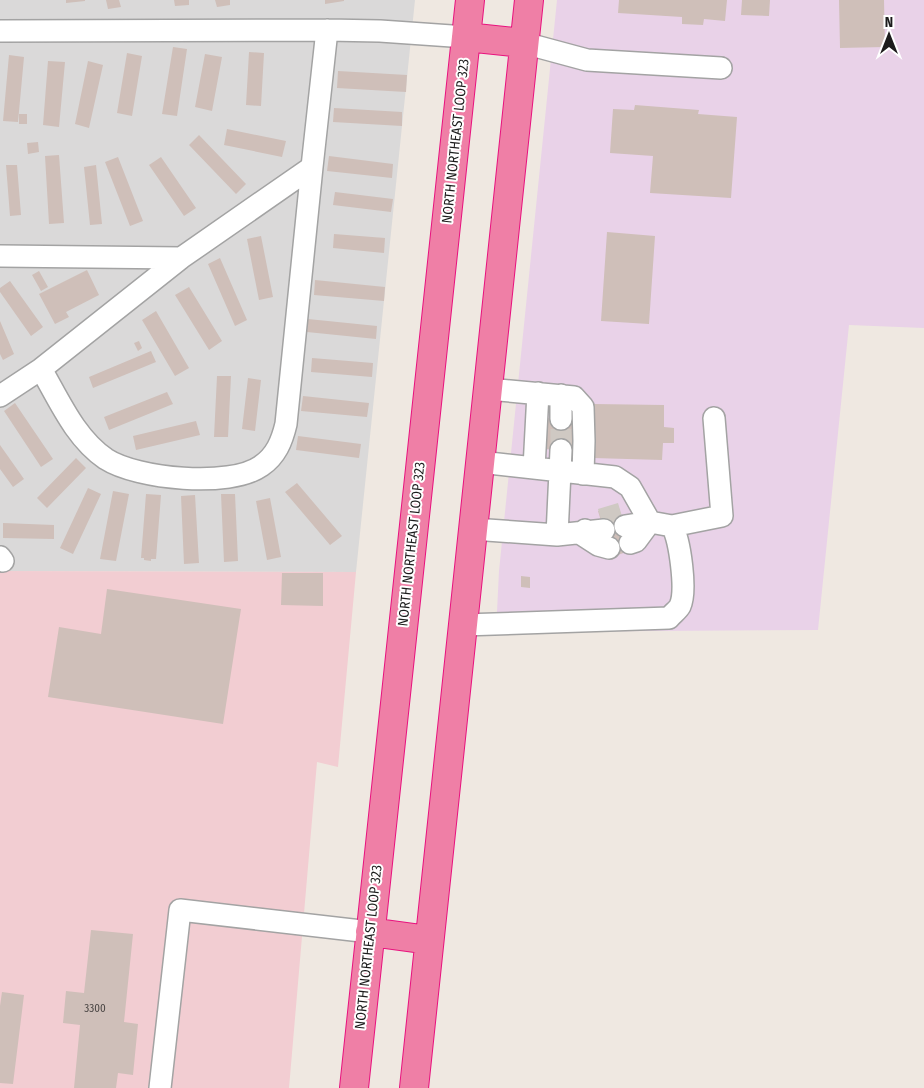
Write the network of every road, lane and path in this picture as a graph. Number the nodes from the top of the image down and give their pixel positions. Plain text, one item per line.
1 (470, 0) edge
2 (529, 0) edge
3 (327, 30) junction
4 (0, 31) edge
5 (466, 36) junction
6 (524, 43) junction
7 (721, 68) dead end
8 (312, 167) junction
9 (0, 256) edge
10 (181, 258) junction
11 (41, 369) junction
12 (488, 389) junction
13 (538, 394) junction
14 (561, 395) junction
15 (0, 396) edge
16 (714, 418) dead end
17 (561, 419) tunnel mouth
18 (560, 450) tunnel mouth
19 (480, 462) junction
20 (534, 468) junction
21 (560, 471) junction
22 (583, 474) junction
23 (650, 522) junction
24 (672, 526) junction
25 (625, 527) tunnel mouth
26 (473, 529) junction
27 (581, 534) junction
28 (557, 535) junction
29 (463, 625) junction
30 (370, 932) junction
31 (429, 940) junction
32 (160, 1088) edge
33 (354, 1088) edge
34 (414, 1088) edge

1 - 5 highway, NORTH NORTHEAST LOOP 323
2 - 6 highway
3 - 4 lane
3 - 5 lane
3 - 8 lane
5 - 6 highway
5 - 30 highway, NORTH NORTHEAST LOOP 323
6 - 7 lane
6 - 12 highway
8 - 10 lane
8 - 11 lane
9 - 10 lane
10 - 11 lane
11 - 15 lane
12 - 13 lane
12 - 19 highway
13 - 14 lane
13 - 20 lane
14 - 17 lane
14 - 22 lane
16 - 24 lane
18 - 21 lane
19 - 20 lane
19 - 26 highway
20 - 21 lane
21 - 22 lane
21 - 28 lane
22 - 23 lane
23 - 24 lane
23 - 25 lane
24 - 29 lane
26 - 28 lane
26 - 29 highway
27 - 27 lane
27 - 28 lane
29 - 31 highway
30 - 31 highway
30 - 32 lane
30 - 33 highway, NORTH NORTHEAST LOOP 323
31 - 34 highway

